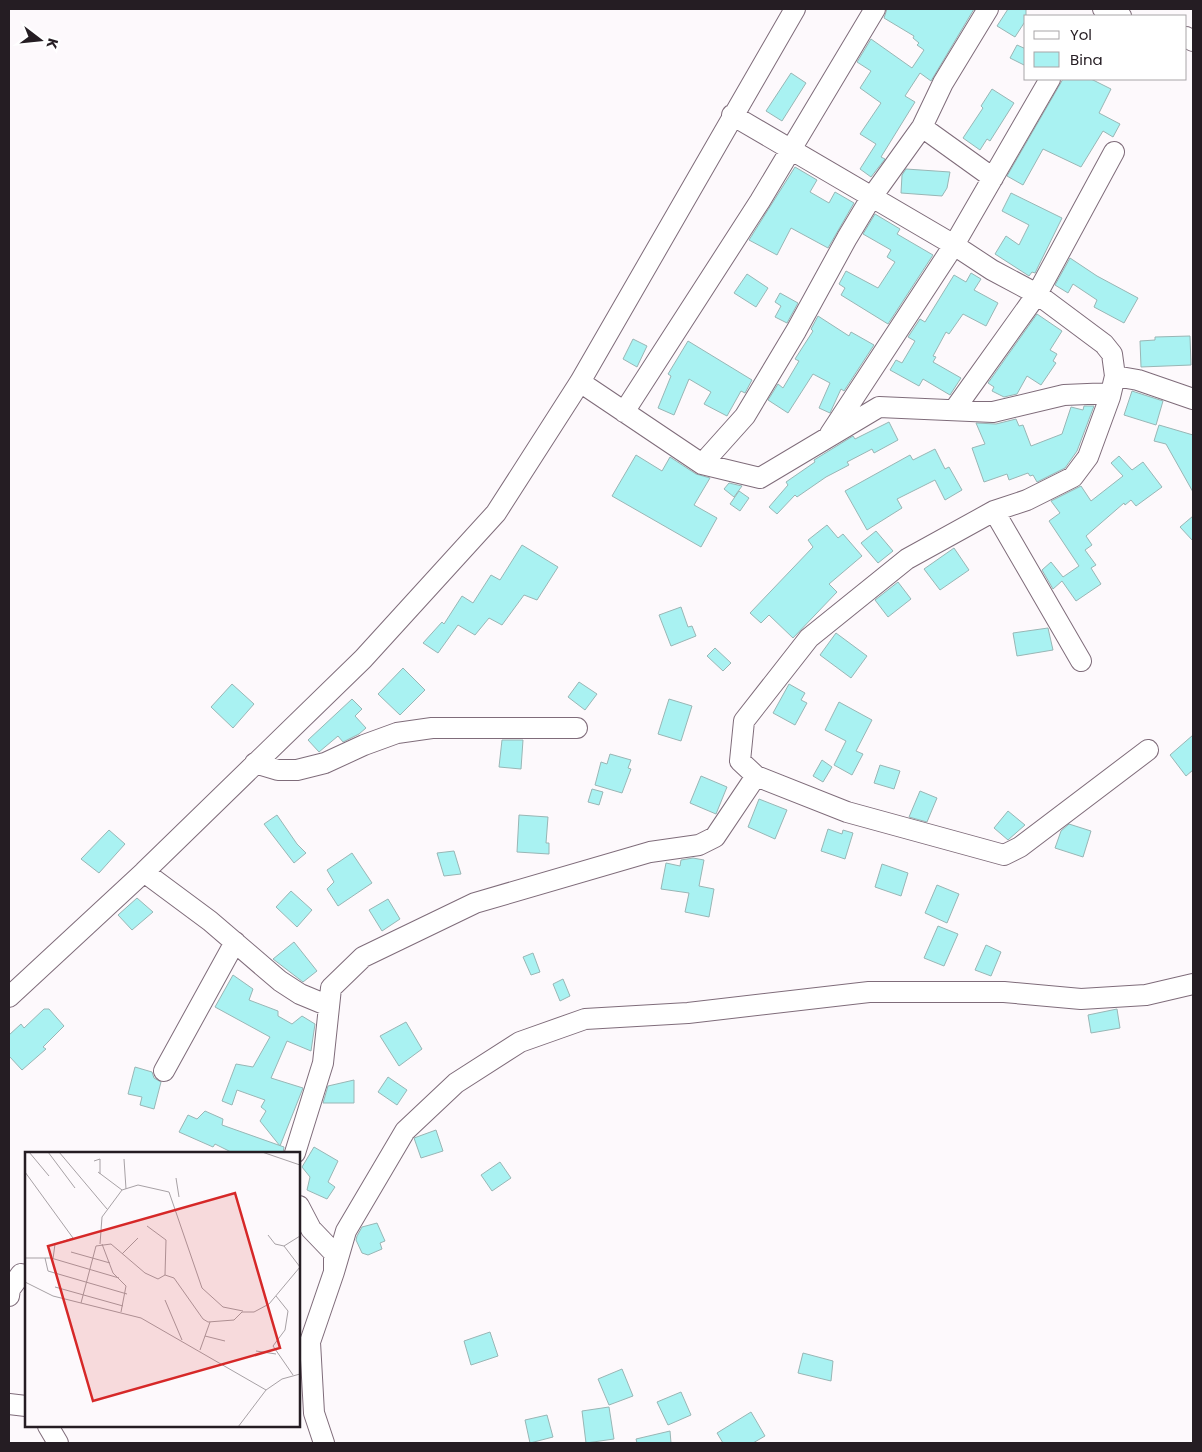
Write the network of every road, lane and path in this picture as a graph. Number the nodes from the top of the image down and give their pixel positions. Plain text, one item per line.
1 (795, 9) edge
2 (875, 9) edge
3 (988, 9) edge
4 (1049, 80) edge
5 (732, 115) junction
6 (922, 127) junction
7 (790, 150) junction
8 (1114, 152) dead end
9 (993, 178) junction
10 (871, 198) junction
11 (954, 245) junction
12 (1037, 294) junction
13 (580, 382) junction
14 (1113, 385) junction
15 (1193, 400) edge
16 (954, 410) junction
17 (624, 412) junction
18 (828, 438) junction
19 (702, 464) junction
20 (994, 511) junction
21 (1081, 661) dead end
22 (577, 728) dead end
23 (1148, 750) dead end
24 (255, 763) junction
25 (756, 776) junction
26 (144, 872) junction
27 (235, 942) junction
28 (1193, 984) edge
29 (9, 997) edge
30 (329, 1006) junction
31 (164, 1071) dead end
32 (295, 1152) edge
33 (300, 1209) edge
34 (305, 1225) edge
35 (334, 1272) junction
36 (21, 1274) dead end
37 (9, 1296) edge
38 (9, 1404) edge
39 (25, 1406) edge
40 (49, 1427) edge
41 (58, 1443) edge
42 (324, 1443) edge

1 - 5 street
2 - 7 street
3 - 6 street
4 - 9 street
5 - 7 street
5 - 13 street
6 - 9 street
6 - 10 street
7 - 10 street
7 - 17 street
8 - 12 street
9 - 11 street
10 - 11 street
10 - 19 street
11 - 12 street
11 - 18 street
12 - 14 street
12 - 16 street
13 - 17 street
13 - 24 street
14 - 15 street
14 - 16 street
14 - 20 street
16 - 18 street
17 - 19 street
18 - 19 street
20 - 21 street
20 - 25 street
22 - 24 street
23 - 25 street
24 - 26 street
25 - 30 street
26 - 27 street
26 - 29 street
27 - 30 street
27 - 31 street
28 - 35 street
30 - 32 street
33 - 34 street
34 - 35 street
35 - 42 street
36 - 37 street
38 - 39 street
40 - 41 street

